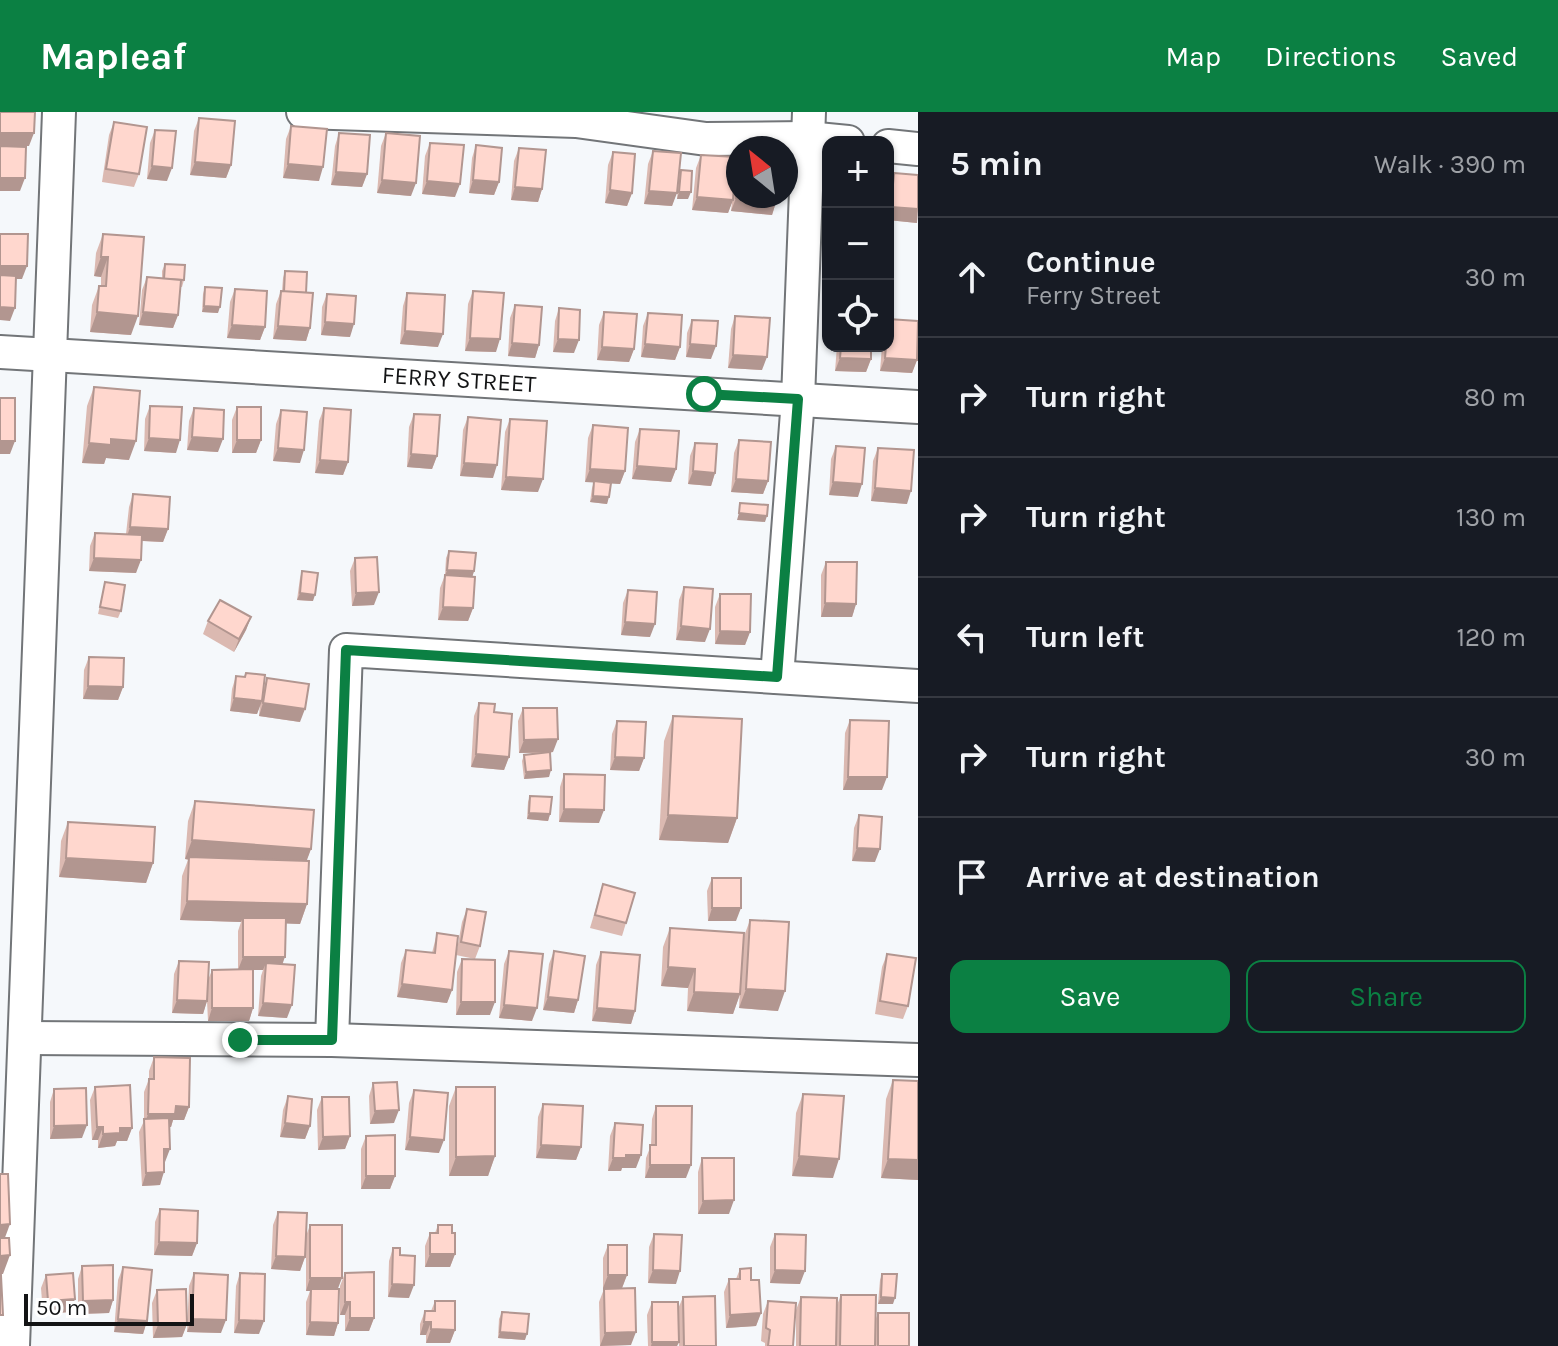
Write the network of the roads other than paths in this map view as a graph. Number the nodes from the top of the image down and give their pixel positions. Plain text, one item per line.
1 (59, 112) edge
2 (311, 112) edge
3 (576, 117) edge
4 (808, 125) edge
5 (834, 136) edge
6 (894, 147) edge
7 (918, 149) edge
8 (0, 352) edge
9 (50, 355) junction
10 (798, 399) junction
11 (918, 407) edge
12 (777, 677) junction
13 (918, 686) edge
14 (26, 1038) junction
15 (332, 1040) junction
16 (918, 1060) edge
17 (13, 1346) edge

1 - 9 street
2 - 3 street
3 - 4 street
4 - 5 street
4 - 10 street
6 - 7 street
8 - 9 street, FERRY STREET
9 - 10 street, FERRY STREET
9 - 14 street
10 - 11 street, FERRY STREET
10 - 12 street
12 - 13 street
12 - 15 street
14 - 15 street
14 - 17 street
15 - 16 street

